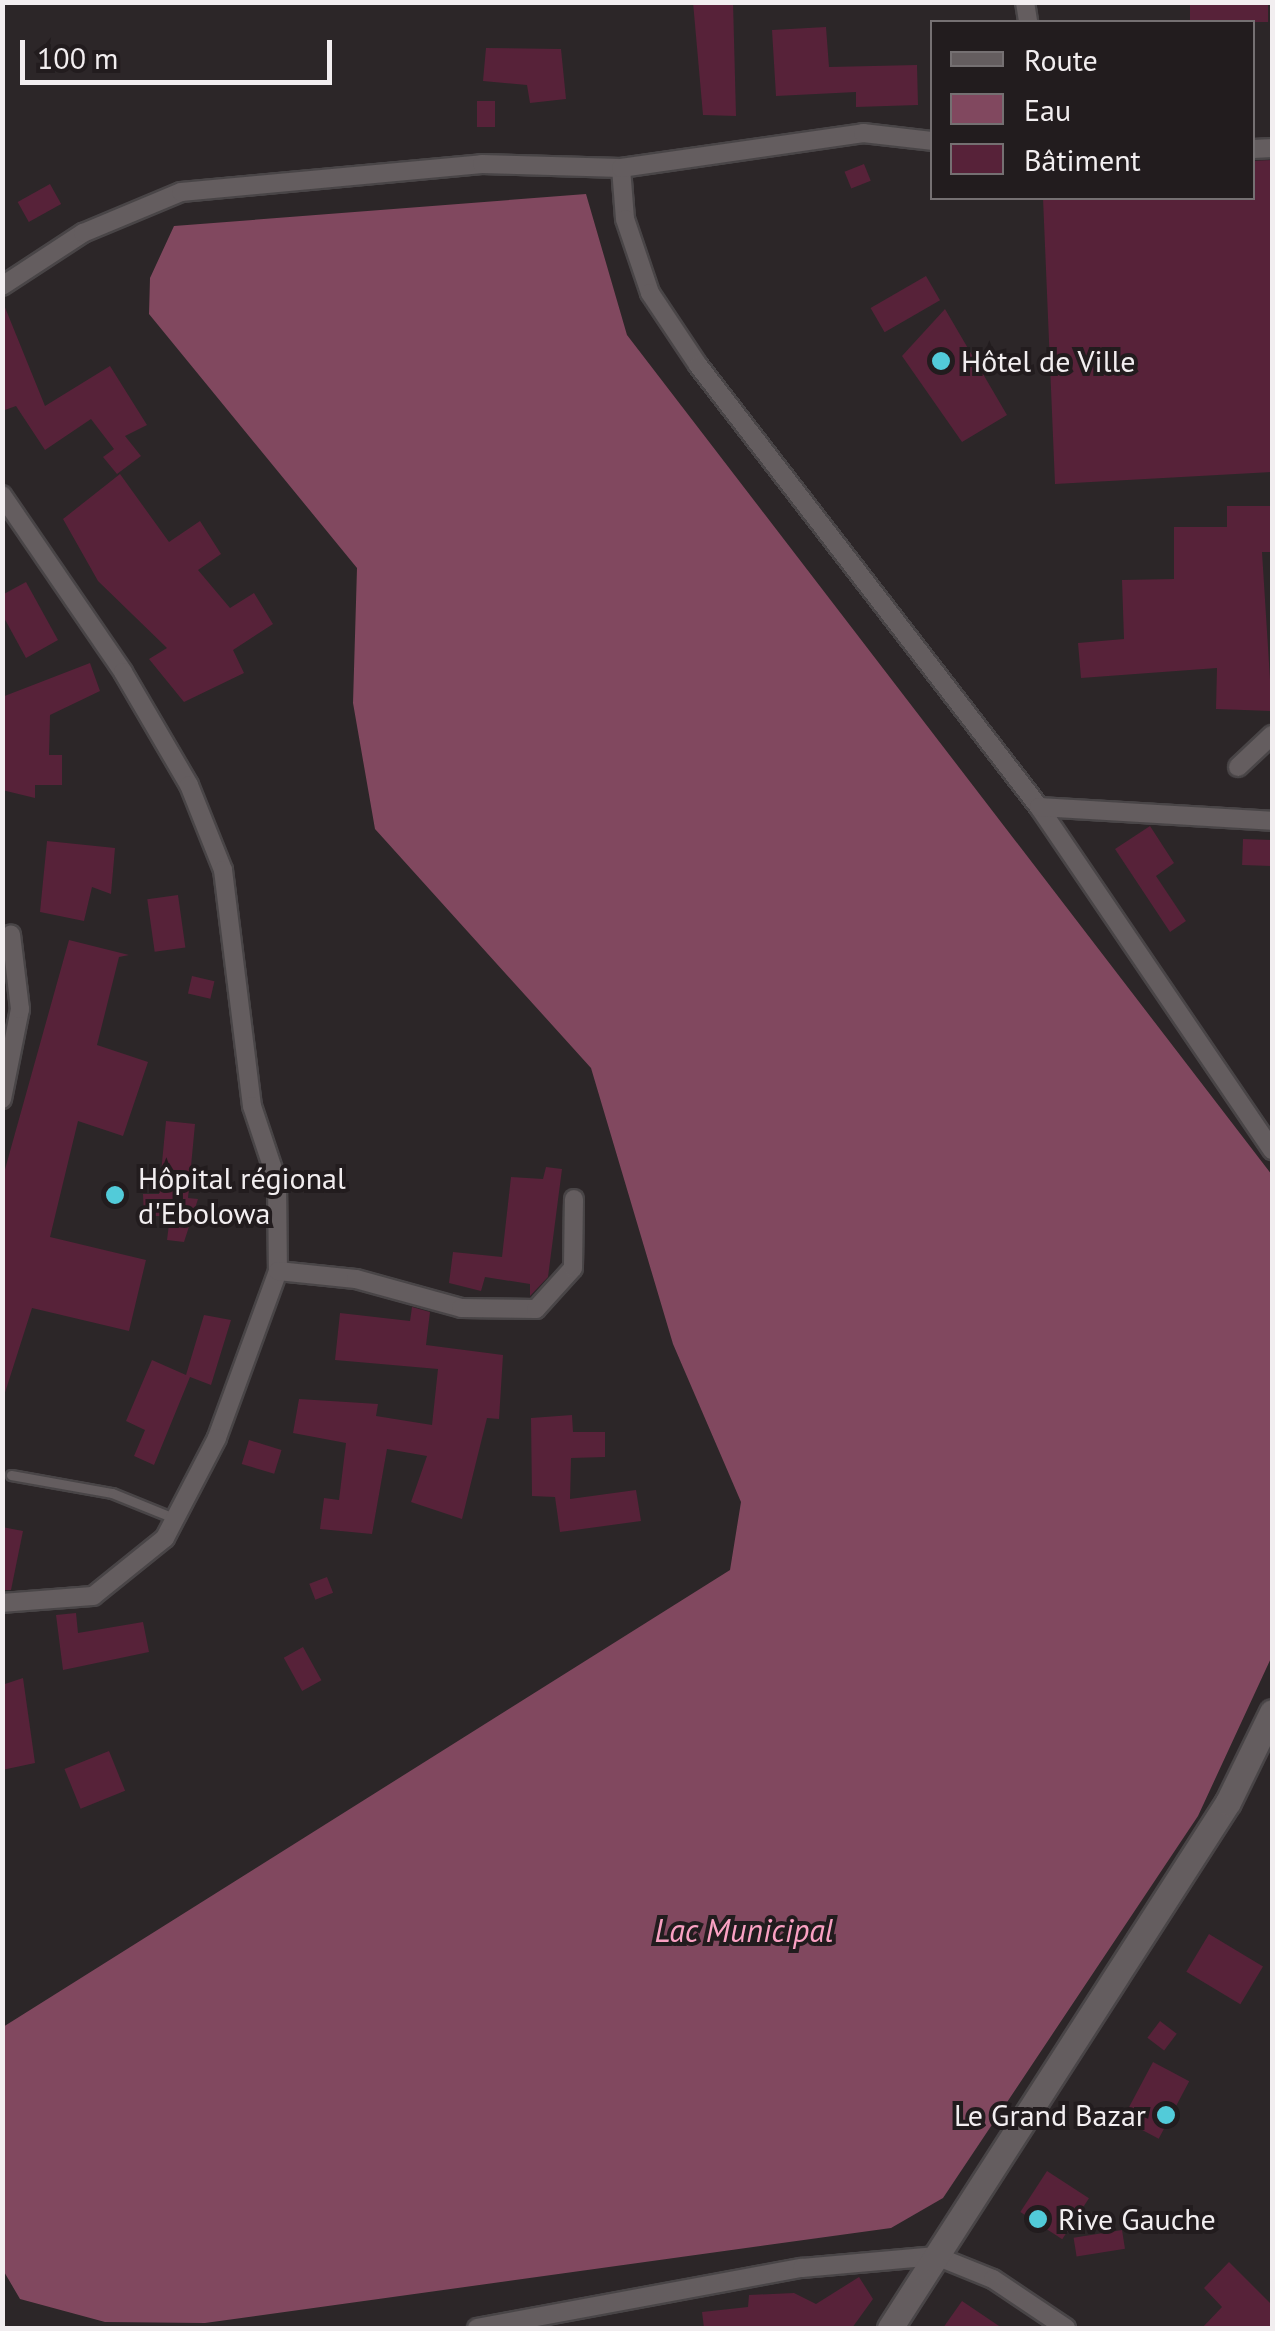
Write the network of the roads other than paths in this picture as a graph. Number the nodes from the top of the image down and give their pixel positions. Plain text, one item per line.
1 (930, 140) edge
2 (621, 168) junction
3 (2, 286) edge
4 (2, 496) edge
5 (1272, 735) edge
6 (1238, 768) dead end
7 (1039, 808) junction
8 (1272, 821) edge
9 (12, 935) dead end
10 (2, 1099) edge
11 (1272, 1150) edge
12 (574, 1199) dead end
13 (278, 1271) junction
14 (11, 1474) dead end
15 (176, 1520) junction
16 (2, 1603) edge
17 (1272, 1712) edge
18 (936, 2256) junction
19 (515, 2325) edge
20 (476, 2328) edge
21 (890, 2328) edge
22 (1066, 2328) edge

1 - 2 street
2 - 3 street
2 - 7 street
4 - 13 street
5 - 6 street
7 - 8 street
7 - 11 street
9 - 10 street
12 - 13 street
13 - 15 street
14 - 15 lane
15 - 16 street
17 - 18 street
18 - 19 street
18 - 21 street
18 - 22 street
19 - 20 street

